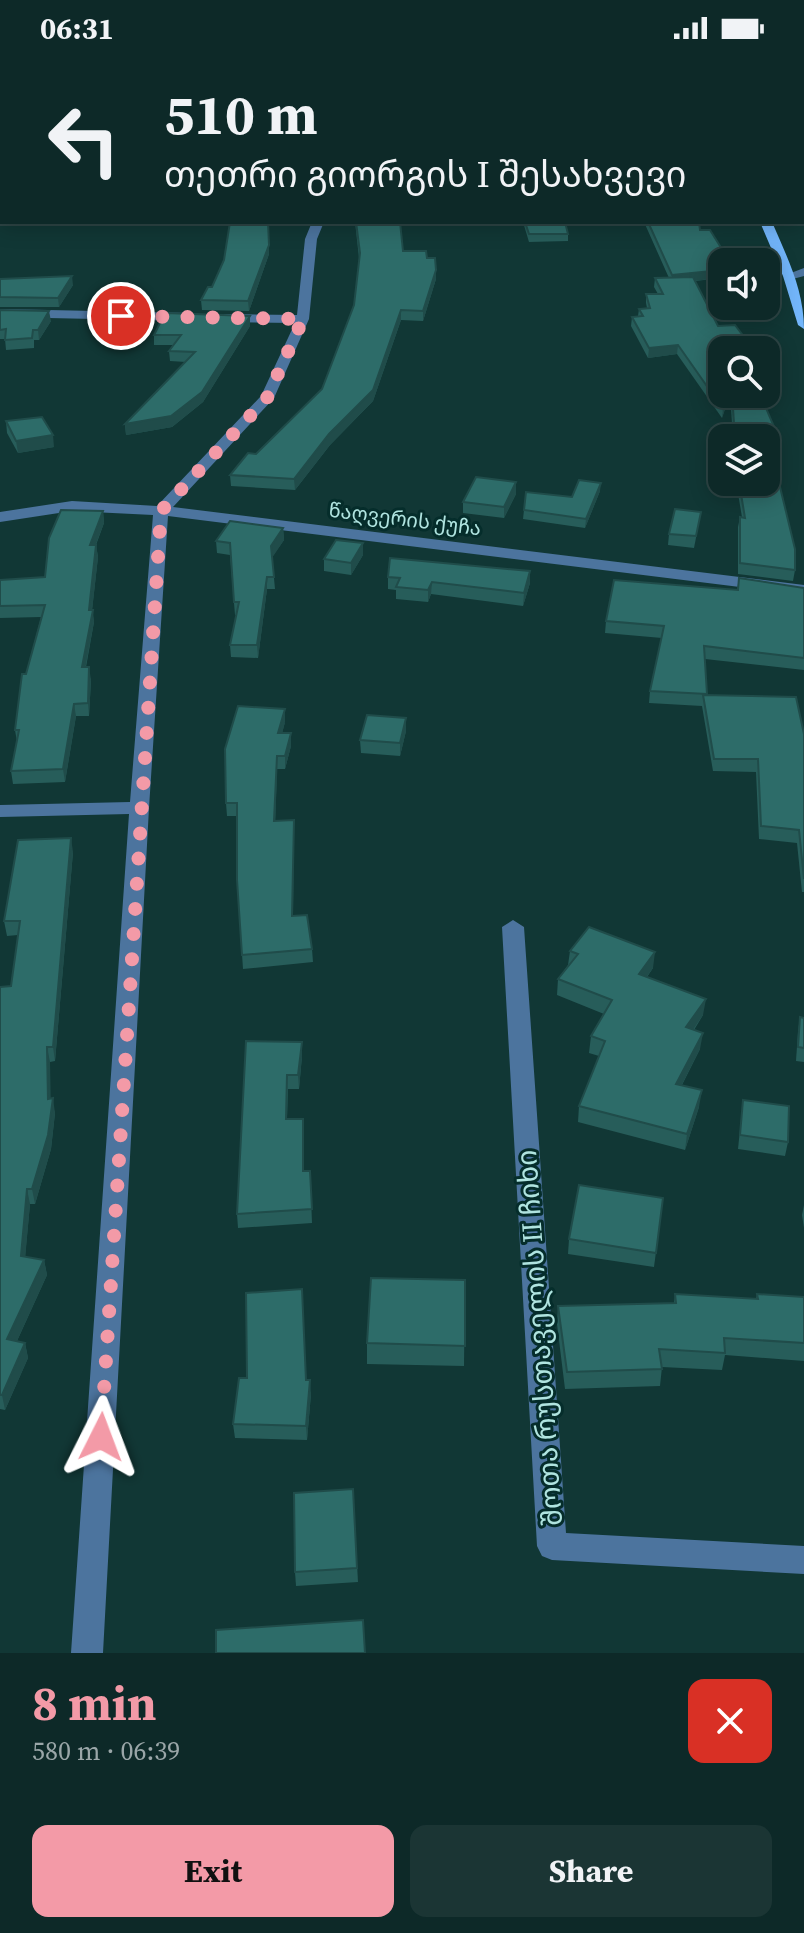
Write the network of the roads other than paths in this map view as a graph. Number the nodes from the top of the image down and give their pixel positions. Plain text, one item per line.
1 (317, 224) edge
2 (767, 224) edge
3 (804, 272) edge
4 (789, 276) junction
5 (0, 313) edge
6 (303, 319) junction
7 (804, 325) edge
8 (161, 511) junction
9 (0, 517) edge
10 (804, 590) edge
11 (139, 808) junction
12 (0, 811) edge
13 (513, 927) dead end
14 (804, 1560) edge
15 (87, 1653) edge

1 - 6 street
2 - 4 main road
3 - 4 street
4 - 7 main road
5 - 6 street
6 - 8 street
8 - 9 street, წაღვერის ქუჩა
8 - 10 street, წაღვერის ქუჩა
8 - 11 street
11 - 12 street
11 - 15 street
13 - 14 street, შოთა რუსთაველის II ჩიხი

